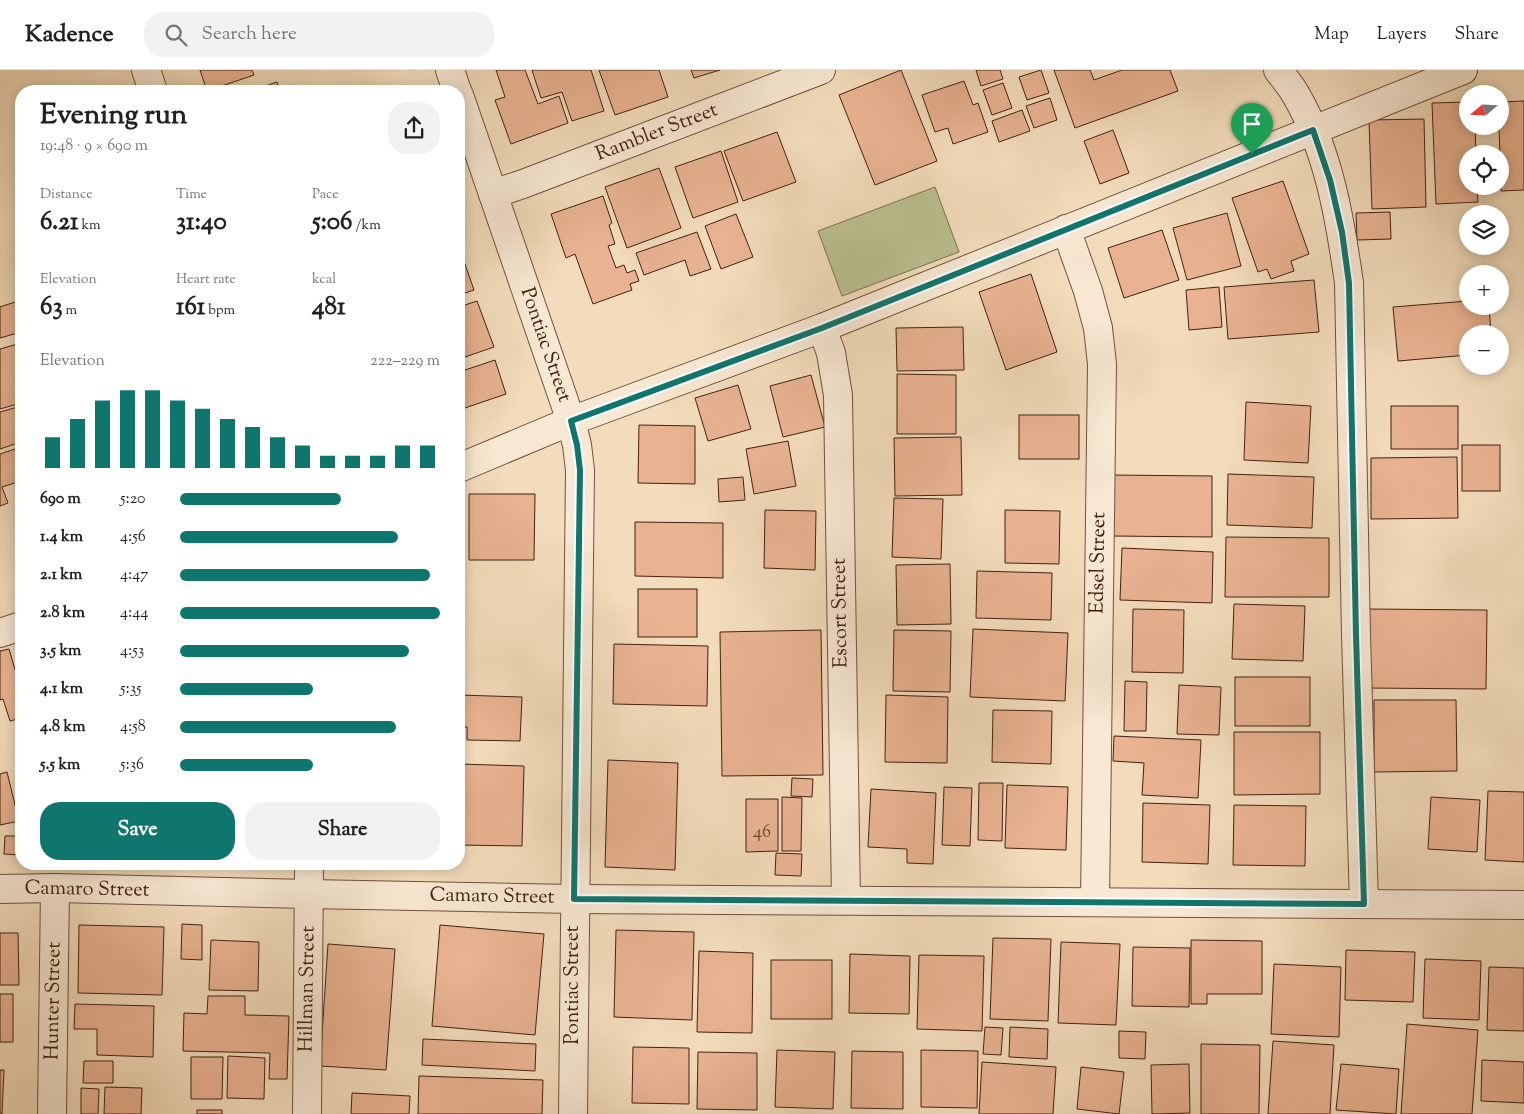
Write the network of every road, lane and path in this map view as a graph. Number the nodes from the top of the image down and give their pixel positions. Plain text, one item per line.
1 (146, 70) edge
2 (450, 70) edge
3 (821, 70) edge
4 (1278, 70) edge
5 (1462, 70) edge
6 (151, 85) edge
7 (455, 85) edge
8 (465, 112) edge
9 (1313, 130) junction
10 (493, 194) junction
11 (1066, 229) junction
12 (822, 328) junction
13 (571, 421) junction
14 (465, 465) edge
15 (15, 628) edge
16 (0, 633) edge
17 (309, 870) edge
18 (55, 888) junction
19 (0, 889) edge
20 (308, 894) junction
21 (574, 899) junction
22 (846, 900) junction
23 (1095, 902) junction
24 (1364, 904) junction
25 (1524, 905) edge
26 (52, 1114) edge
27 (306, 1114) edge
28 (572, 1114) edge

1 - 6 street
2 - 7 street
3 - 10 street, Rambler Street
4 - 9 street
5 - 9 street
8 - 10 street, Pontiac Street
9 - 11 street
9 - 24 street
10 - 13 street, Pontiac Street
11 - 12 street
11 - 23 street, Edsel Street
12 - 13 street
12 - 22 street, Escort Street
13 - 14 street
13 - 21 street, Pontiac Street
15 - 16 street
17 - 20 street, Hillman Street
18 - 19 street, Camaro Street
18 - 20 street, Camaro Street
18 - 26 street, Hunter Street
20 - 21 street, Camaro Street
20 - 27 street, Hillman Street
21 - 22 street, Camaro Street
21 - 28 street, Pontiac Street
22 - 23 street, Camaro Street
23 - 24 street, Camaro Street
24 - 25 street, Camaro Street

